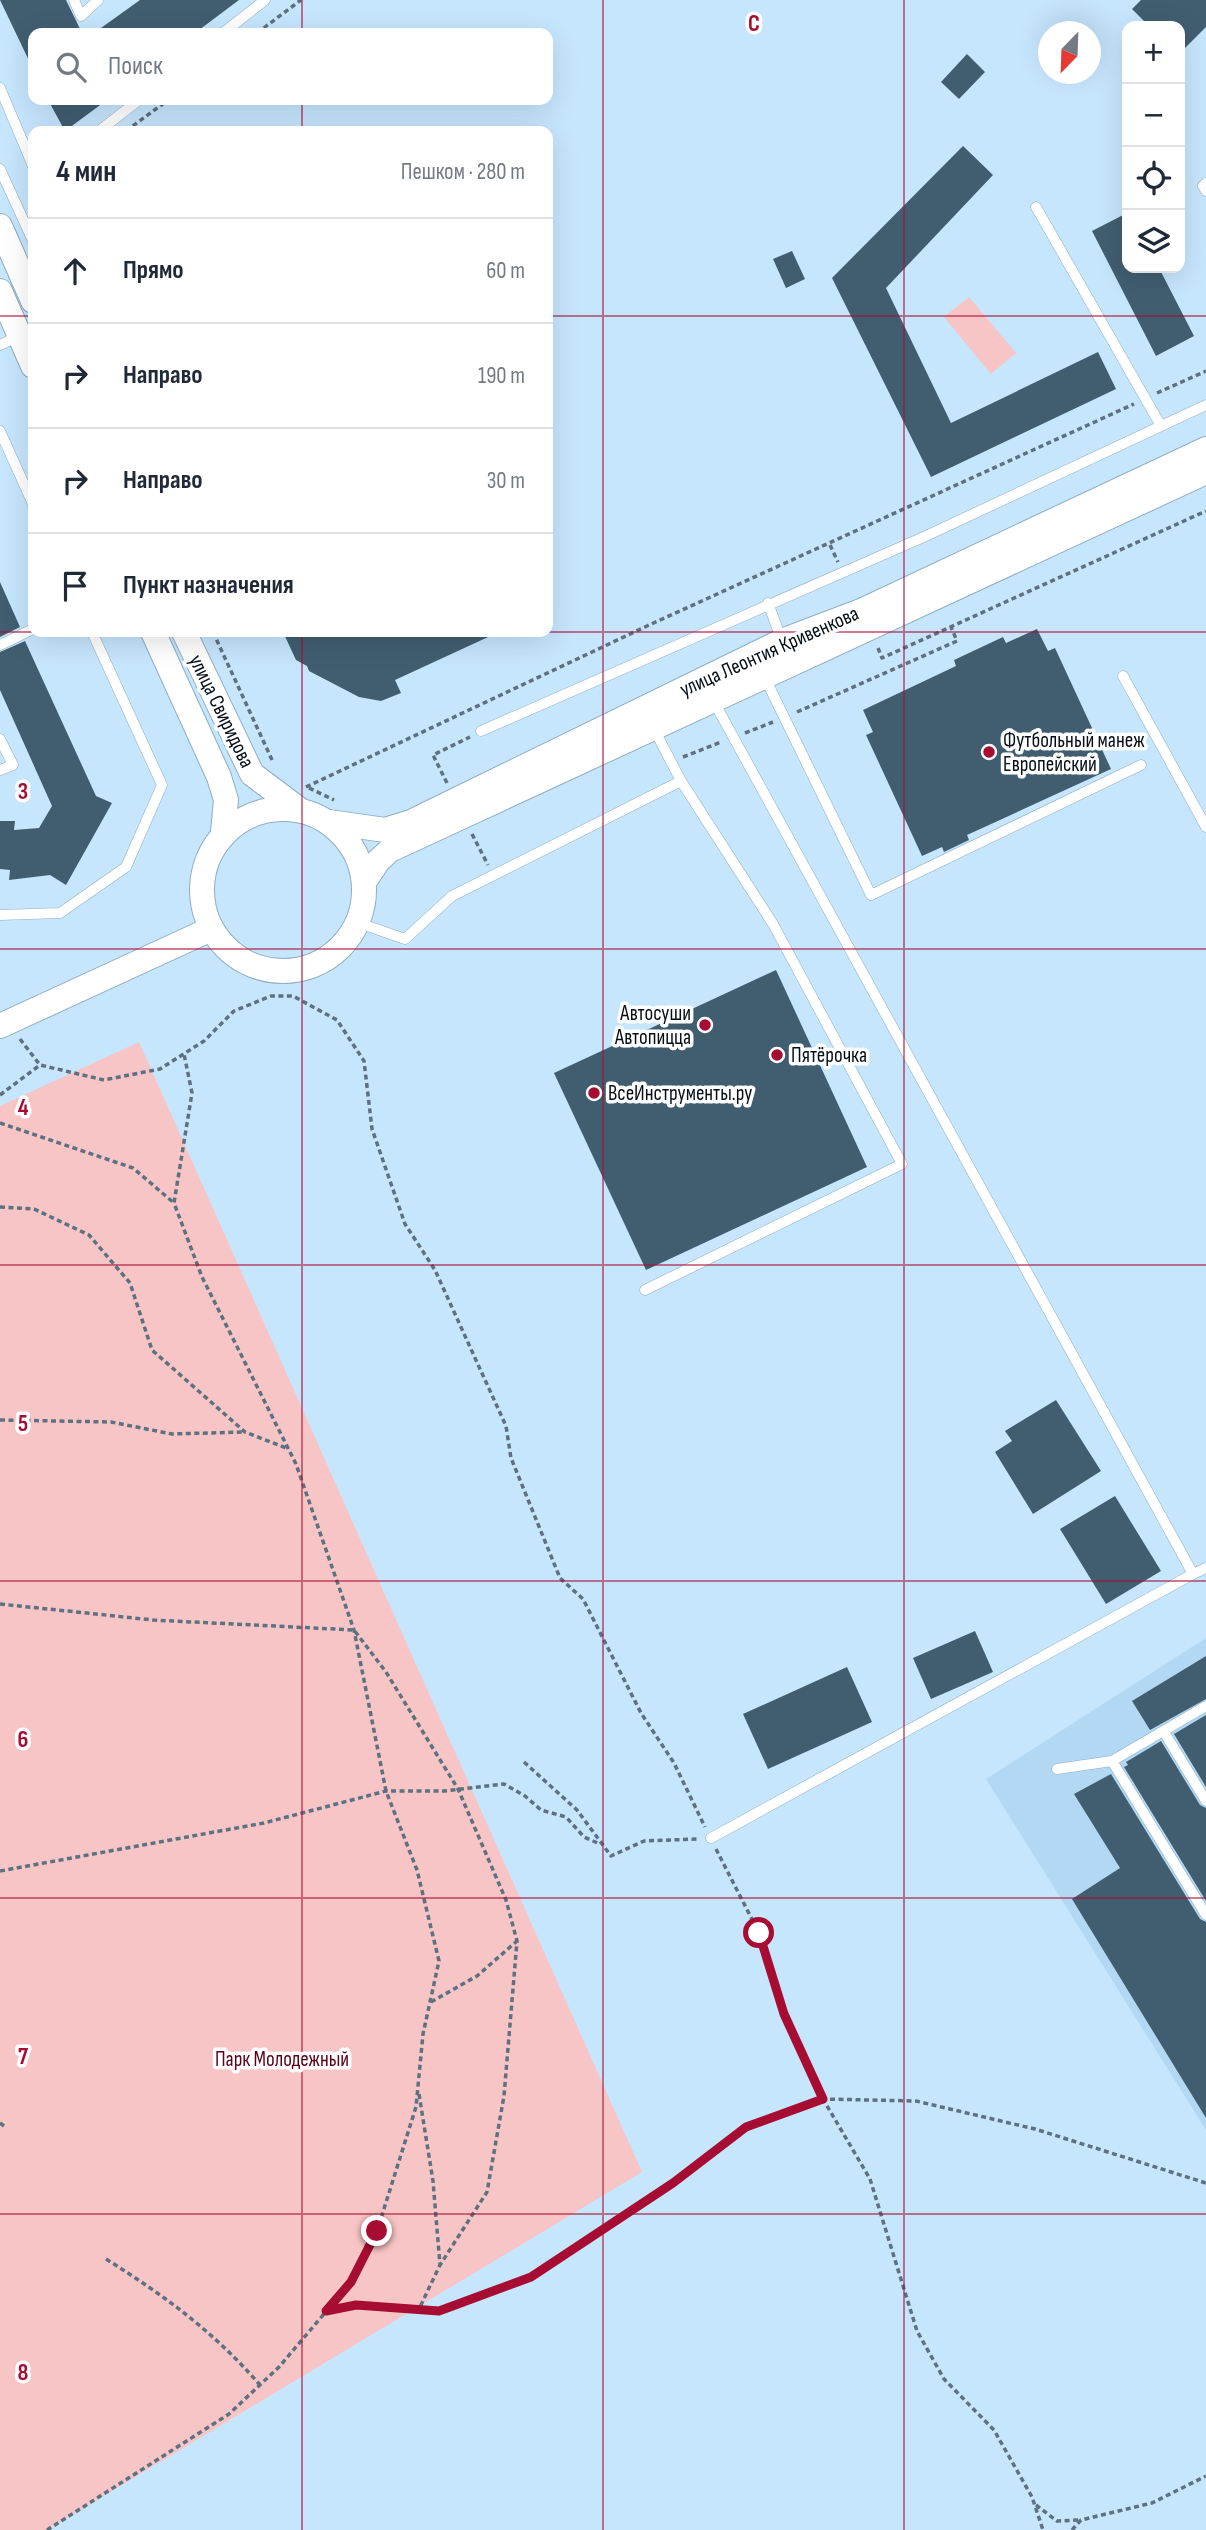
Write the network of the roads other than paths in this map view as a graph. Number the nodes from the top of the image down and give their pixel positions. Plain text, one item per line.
1 (74, 0) edge
2 (98, 0) edge
3 (265, 0) edge
4 (229, 28) edge
5 (0, 88) edge
6 (133, 105) edge
7 (105, 126) edge
8 (28, 154) edge
9 (0, 169) edge
10 (1206, 183) edge
11 (1206, 191) edge
12 (1036, 207) dead end
13 (0, 226) edge
14 (28, 230) edge
15 (28, 290) edge
16 (0, 291) edge
17 (10, 340) edge
18 (28, 360) edge
19 (1206, 405) edge
20 (1161, 426) junction
21 (0, 431) edge
22 (1206, 449) edge
23 (1206, 472) edge
24 (28, 493) edge
25 (768, 603) junction
26 (28, 631) edge
27 (94, 637) edge
28 (155, 637) edge
29 (186, 637) edge
30 (782, 641) junction
31 (0, 645) edge
32 (764, 675) junction
33 (1123, 676) dead end
34 (712, 698) junction
35 (653, 726) junction
36 (481, 731) road end
37 (0, 739) edge
38 (1141, 765) dead end
39 (0, 771) edge
40 (681, 781) junction
41 (303, 798) junction
42 (335, 813) junction
43 (1206, 827) edge
44 (223, 832) junction
45 (365, 882) junction
46 (0, 915) edge
47 (356, 922) junction
48 (211, 929) junction
49 (5, 1024) edge
50 (645, 1290) dead end
51 (1206, 1567) edge
52 (1193, 1574) junction
53 (1206, 1706) edge
54 (1164, 1732) junction
55 (1112, 1760) junction
56 (1058, 1769) dead end
57 (1206, 1801) edge
58 (711, 1838) road end
59 (1206, 1916) edge

1 - 2 lane
3 - 4 lane
5 - 8 lane
6 - 7 lane
9 - 14 lane
10 - 11 lane
12 - 20 lane
13 - 15 street
16 - 17 street
17 - 18 street
19 - 20 lane
20 - 25 lane
21 - 24 lane
22 - 30 street, улица Леонтия Кривенкова
23 - 32 street, улица Леонтия Кривенкова
25 - 30 lane
25 - 36 lane
26 - 31 lane
27 - 46 lane
28 - 44 street, улица Свиридова
29 - 41 street, улица Свиридова
30 - 42 street, улица Леонтия Кривенкова
32 - 34 street, улица Леонтия Кривенкова
32 - 38 lane
33 - 43 lane
34 - 35 street, улица Леонтия Кривенкова
34 - 52 lane
35 - 40 lane
35 - 45 street, улица Леонтия Кривенкова
37 - 39 lane
40 - 47 lane
40 - 50 lane
41 - 42 street
41 - 44 street
42 - 45 street
44 - 48 street
45 - 47 street
47 - 48 street
48 - 49 street
51 - 52 lane
52 - 58 lane
53 - 54 lane
54 - 55 lane
54 - 57 lane
55 - 56 lane
55 - 59 lane

